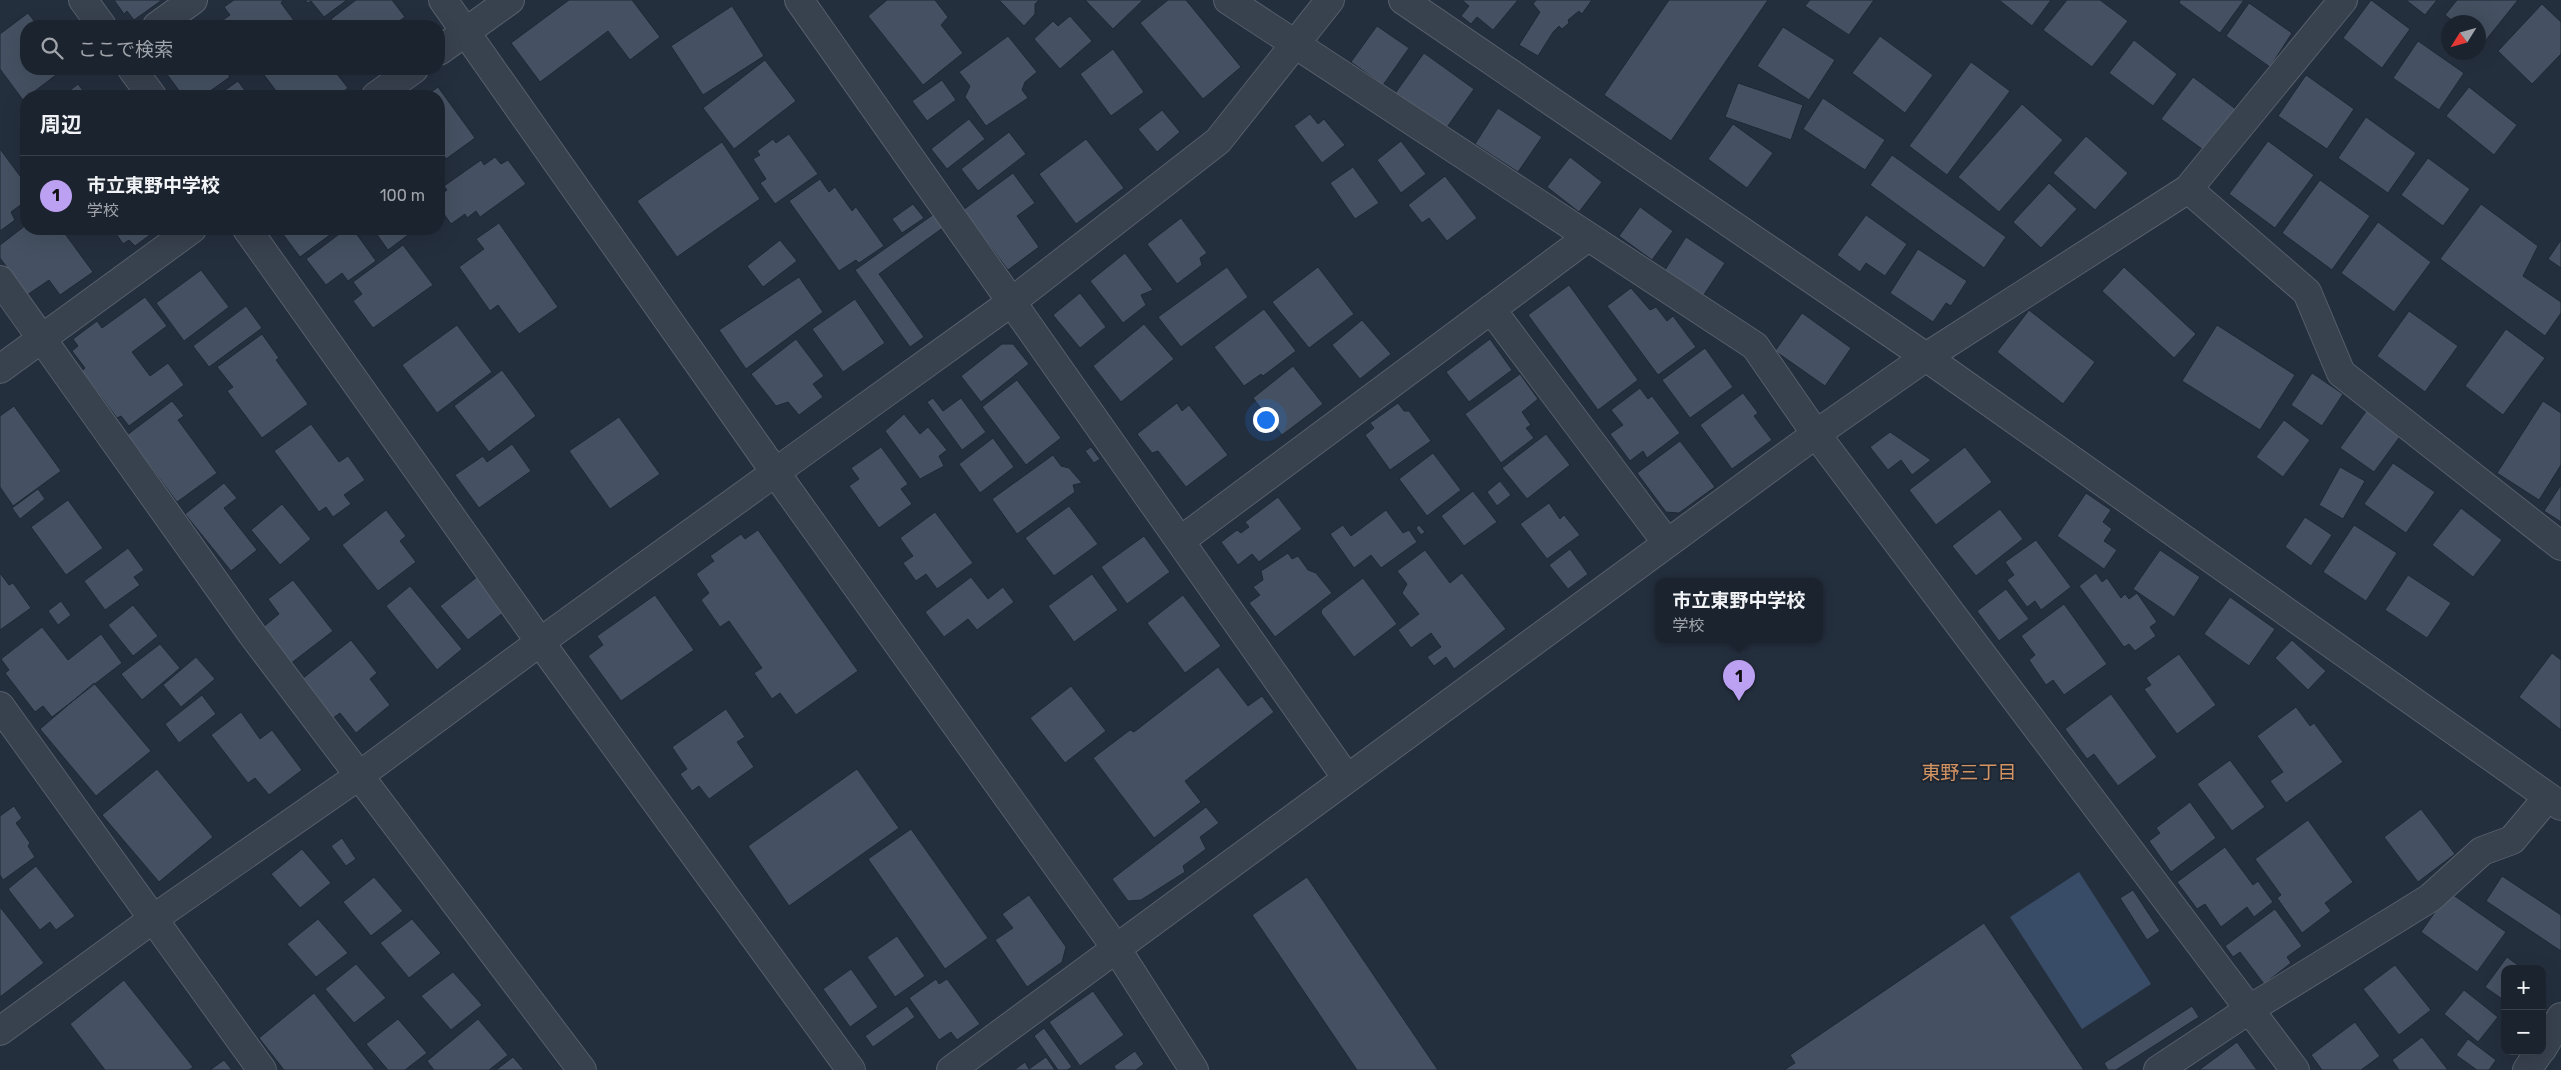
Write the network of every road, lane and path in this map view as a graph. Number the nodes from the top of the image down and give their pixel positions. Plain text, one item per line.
1 (83, 0) edge
2 (193, 0) edge
3 (443, 0) edge
4 (510, 0) edge
5 (799, 0) edge
6 (1228, 0) edge
7 (1330, 0) edge
8 (1403, 0) edge
9 (2343, 0) edge
10 (98, 20) edge
11 (165, 20) edge
12 (466, 32) junction
13 (1295, 44) junction
14 (445, 47) edge
15 (136, 75) edge
16 (406, 75) edge
17 (148, 90) edge
18 (384, 90) edge
19 (2188, 189) junction
20 (184, 235) edge
21 (251, 235) edge
22 (1588, 237) junction
23 (0, 280) edge
24 (1010, 303) junction
25 (1491, 309) junction
26 (43, 338) junction
27 (1926, 357) junction
28 (0, 369) edge
29 (1816, 434) junction
30 (775, 472) junction
31 (1180, 541) junction
32 (1667, 543) junction
33 (2561, 546) edge
34 (540, 642) junction
35 (0, 706) edge
36 (360, 775) junction
37 (1346, 777) junction
38 (2555, 801) edge
39 (153, 919) junction
40 (1116, 948) junction
41 (2250, 1009) junction
42 (2561, 1017) edge
43 (0, 1031) edge
44 (2546, 1042) edge
45 (2538, 1055) edge
46 (262, 1070) edge
47 (582, 1070) edge
48 (851, 1070) edge
49 (951, 1070) edge
50 (1194, 1070) edge
51 (2158, 1070) edge
52 (2295, 1070) edge
53 (2527, 1070) edge

1 - 10 street
2 - 11 street
3 - 12 street
4 - 12 street
5 - 24 street
6 - 13 street
7 - 13 street
8 - 27 street
9 - 19 street
12 - 14 street
12 - 30 street
13 - 22 street
13 - 24 street
15 - 17 street
16 - 18 street
19 - 27 street
19 - 33 street
20 - 26 street
21 - 34 street
22 - 25 street
22 - 29 street
23 - 26 street
24 - 30 street
24 - 31 street
25 - 31 street
25 - 32 street
26 - 28 street
26 - 36 street
27 - 29 street
27 - 38 street
29 - 32 street
29 - 41 street
30 - 34 street
30 - 40 street
31 - 37 street
32 - 37 street
34 - 36 street
34 - 48 street
35 - 39 street
36 - 39 street
36 - 47 street
37 - 40 street
38 - 41 street
39 - 43 street
39 - 46 street
40 - 49 street
40 - 50 street
41 - 51 street
41 - 52 street
42 - 44 street
45 - 53 street

